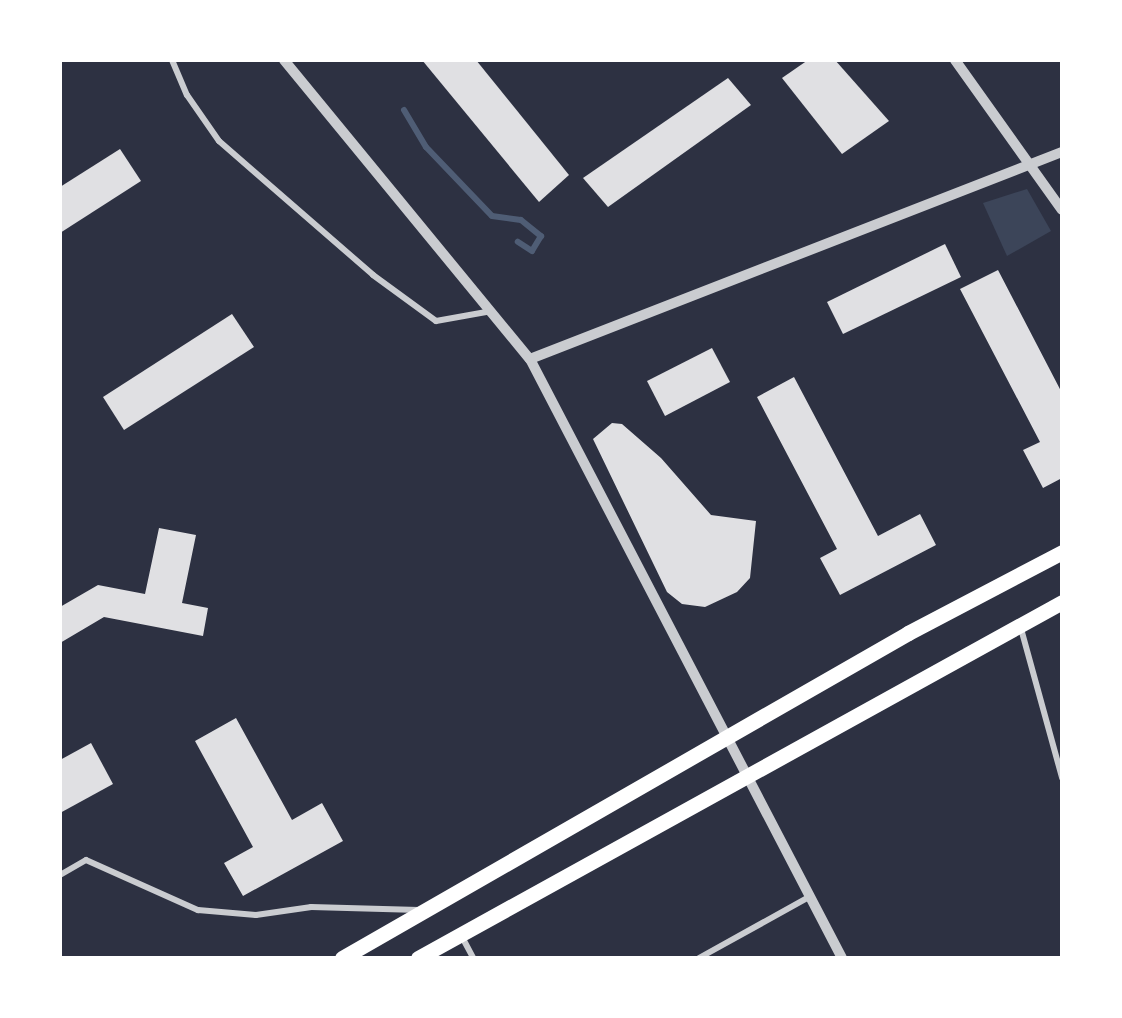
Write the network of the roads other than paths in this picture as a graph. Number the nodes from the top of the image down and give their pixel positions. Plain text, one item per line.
1 (172, 60) edge
2 (284, 60) edge
3 (955, 60) edge
4 (1062, 152) edge
5 (1031, 165) junction
6 (1062, 210) edge
7 (486, 312) junction
8 (530, 359) junction
9 (1062, 552) edge
10 (1062, 602) edge
11 (1020, 625) junction
12 (728, 741) junction
13 (746, 777) junction
14 (1062, 778) edge
15 (60, 875) edge
16 (809, 897) junction
17 (426, 910) junction
18 (460, 934) junction
19 (342, 958) edge
20 (418, 958) edge
21 (474, 958) edge
22 (699, 958) edge
23 (842, 958) edge

1 - 7 street
2 - 7 street
3 - 5 street
4 - 5 street
5 - 6 street
5 - 8 street
7 - 8 street
8 - 12 street
9 - 12 main road
10 - 11 main road
11 - 13 main road
11 - 14 street
12 - 13 street
12 - 17 main road
13 - 16 street
13 - 18 main road
15 - 17 street
16 - 22 street
16 - 23 street
17 - 19 main road
18 - 20 main road
18 - 21 street

